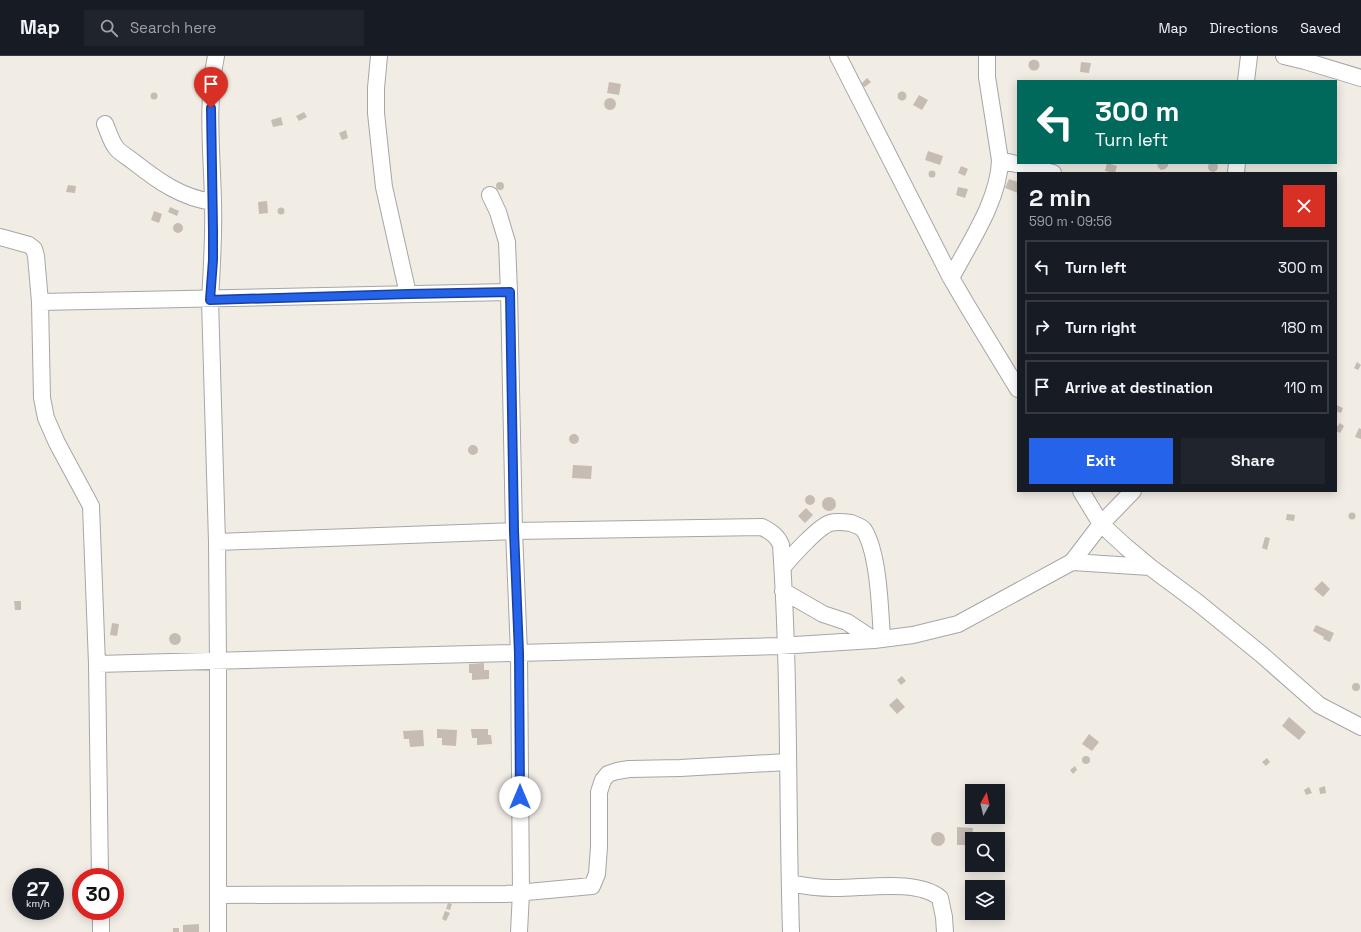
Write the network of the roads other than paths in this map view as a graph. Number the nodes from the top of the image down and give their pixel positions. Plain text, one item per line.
1 (216, 56) edge
2 (379, 56) edge
3 (838, 56) edge
4 (987, 56) edge
5 (1249, 56) edge
6 (1284, 56) edge
7 (1361, 78) edge
8 (1246, 80) edge
9 (105, 124) dead end
10 (1000, 160) junction
11 (1049, 172) edge
12 (490, 195) dead end
13 (213, 202) junction
14 (0, 236) edge
15 (951, 278) junction
16 (510, 292) junction
17 (408, 294) junction
18 (210, 300) junction
19 (40, 302) junction
20 (1017, 387) edge
21 (1082, 492) edge
22 (1132, 492) edge
23 (1101, 524) junction
24 (514, 531) junction
25 (217, 542) junction
26 (1072, 562) junction
27 (783, 566) junction
28 (1150, 567) junction
29 (783, 591) junction
30 (878, 639) junction
31 (787, 646) junction
32 (519, 653) junction
33 (218, 662) junction
34 (97, 664) junction
35 (1361, 726) edge
36 (788, 762) junction
37 (100, 868) edge
38 (790, 883) junction
39 (521, 893) junction
40 (218, 895) junction
41 (101, 920) edge
42 (101, 932) edge
43 (218, 932) edge
44 (519, 932) edge
45 (791, 932) edge
46 (945, 932) edge

1 - 13 street
2 - 17 street
3 - 15 street
4 - 10 street
5 - 8 street
6 - 7 street
9 - 13 street
10 - 11 street
10 - 15 street
12 - 16 street
13 - 18 street
14 - 19 street
15 - 20 street
16 - 17 street
16 - 24 street
17 - 18 street
18 - 19 street
18 - 25 street
19 - 34 street
21 - 23 street
22 - 23 street
23 - 26 street
23 - 28 street
24 - 25 street
24 - 27 street
24 - 32 street
25 - 33 street
26 - 28 street
26 - 30 street
27 - 29 street
27 - 30 street
28 - 35 street
29 - 30 street
29 - 31 street
30 - 31 street
31 - 32 street
31 - 36 street
32 - 33 street
32 - 39 street
33 - 34 street
33 - 40 street
34 - 37 street
36 - 38 street
36 - 39 street
38 - 45 street
38 - 46 street
39 - 40 street
39 - 44 street
40 - 43 street
41 - 42 street

